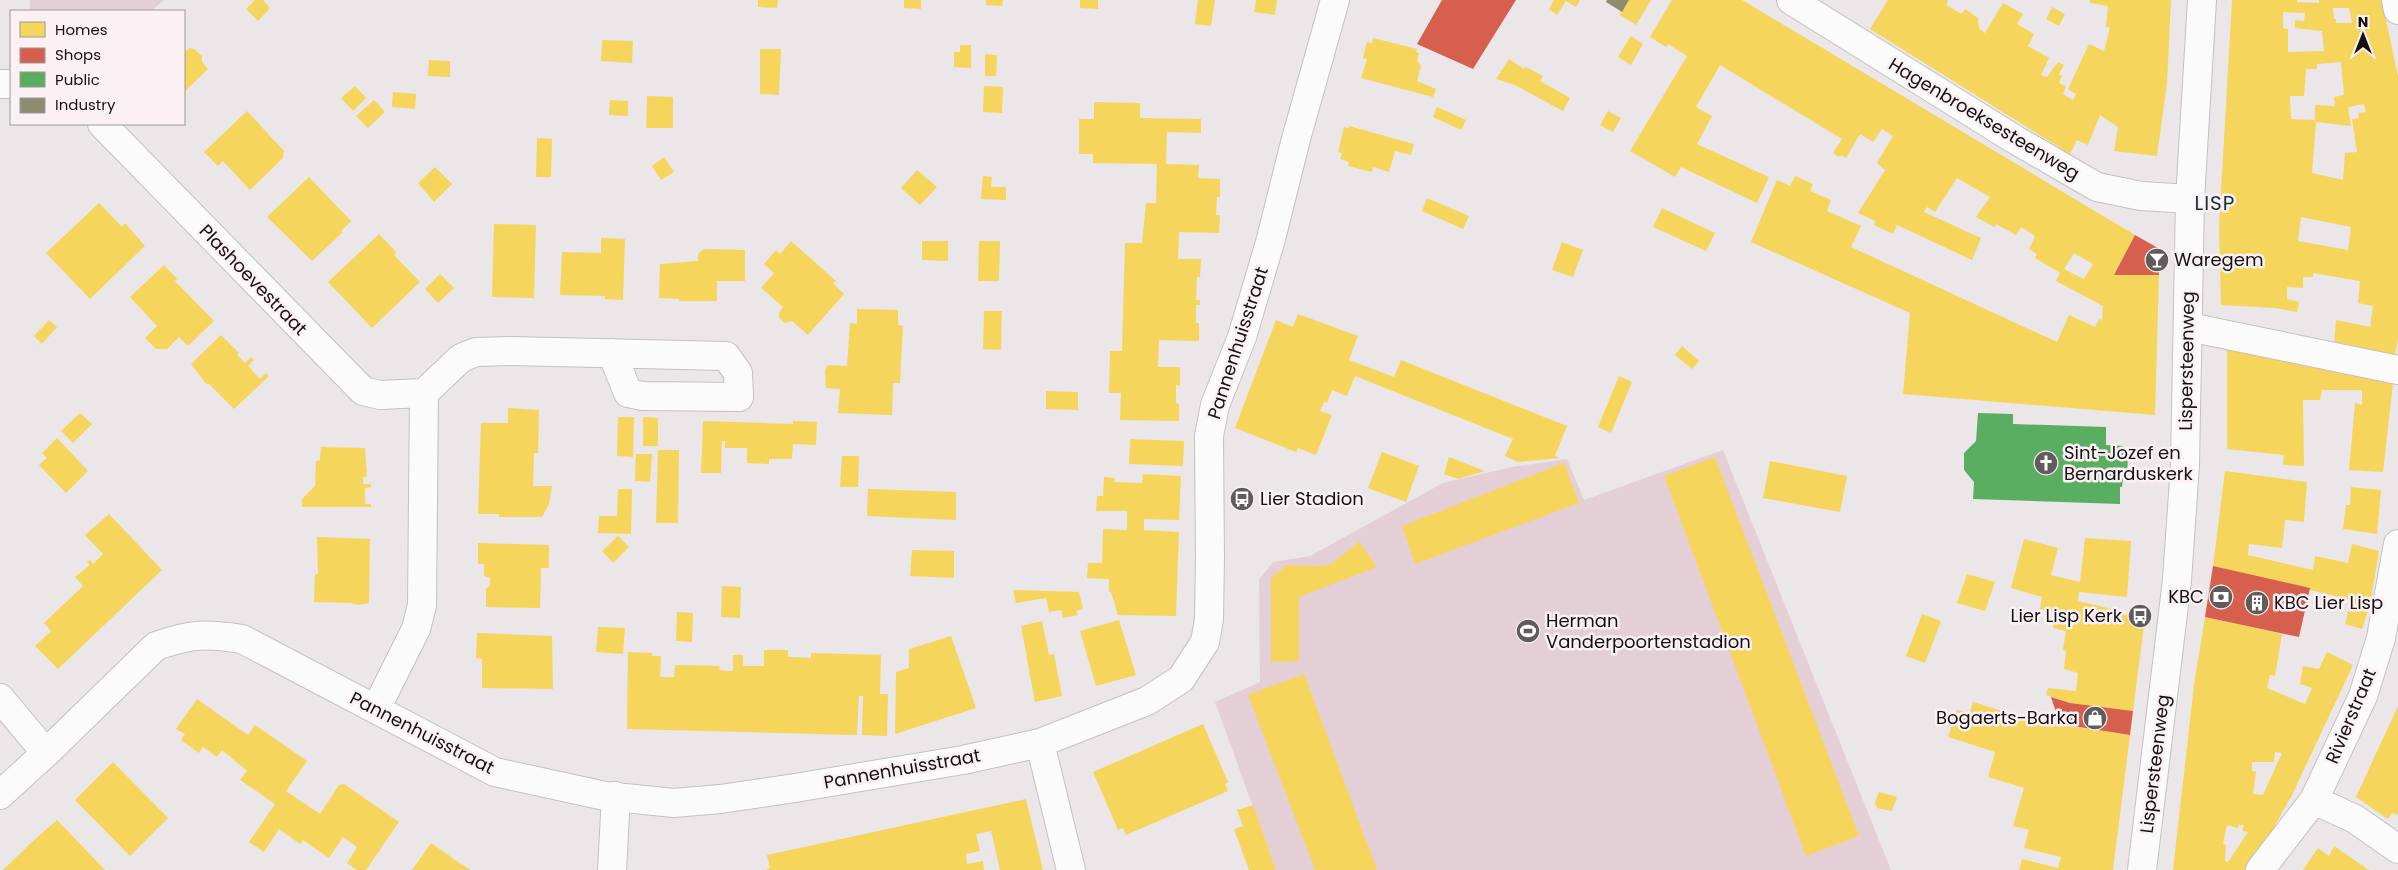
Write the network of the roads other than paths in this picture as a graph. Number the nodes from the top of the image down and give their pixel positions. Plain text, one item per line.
1 (1335, 0) edge
2 (1791, 0) edge
3 (2202, 0) edge
4 (103, 125) edge
5 (2190, 199) junction
6 (2189, 327) junction
7 (612, 353) dead end
8 (2398, 370) edge
9 (424, 393) junction
10 (2398, 544) edge
11 (0, 698) edge
12 (376, 710) junction
13 (1040, 742) junction
14 (46, 753) junction
15 (0, 795) edge
16 (616, 796) junction
17 (2314, 800) junction
18 (2398, 849) edge
19 (612, 870) edge
20 (1071, 870) edge
21 (2142, 870) edge
22 (2260, 870) edge

1 - 13 street, Pannenhuisstraat
2 - 5 street, Hagenbroeksesteenweg
3 - 5 street, Lispersteenweg
4 - 9 street, Plashoevestraat
5 - 6 street, Lispersteenweg
6 - 8 street
6 - 21 street, Lispersteenweg
7 - 9 street
9 - 12 street
10 - 17 street, Rivierstraat
11 - 14 street
12 - 14 street, Pannenhuisstraat
12 - 16 street, Pannenhuisstraat
13 - 16 street, Pannenhuisstraat
13 - 20 street
14 - 15 street, Pannenhuisstraat
16 - 19 street
17 - 18 street
17 - 22 street, Rivierstraat

